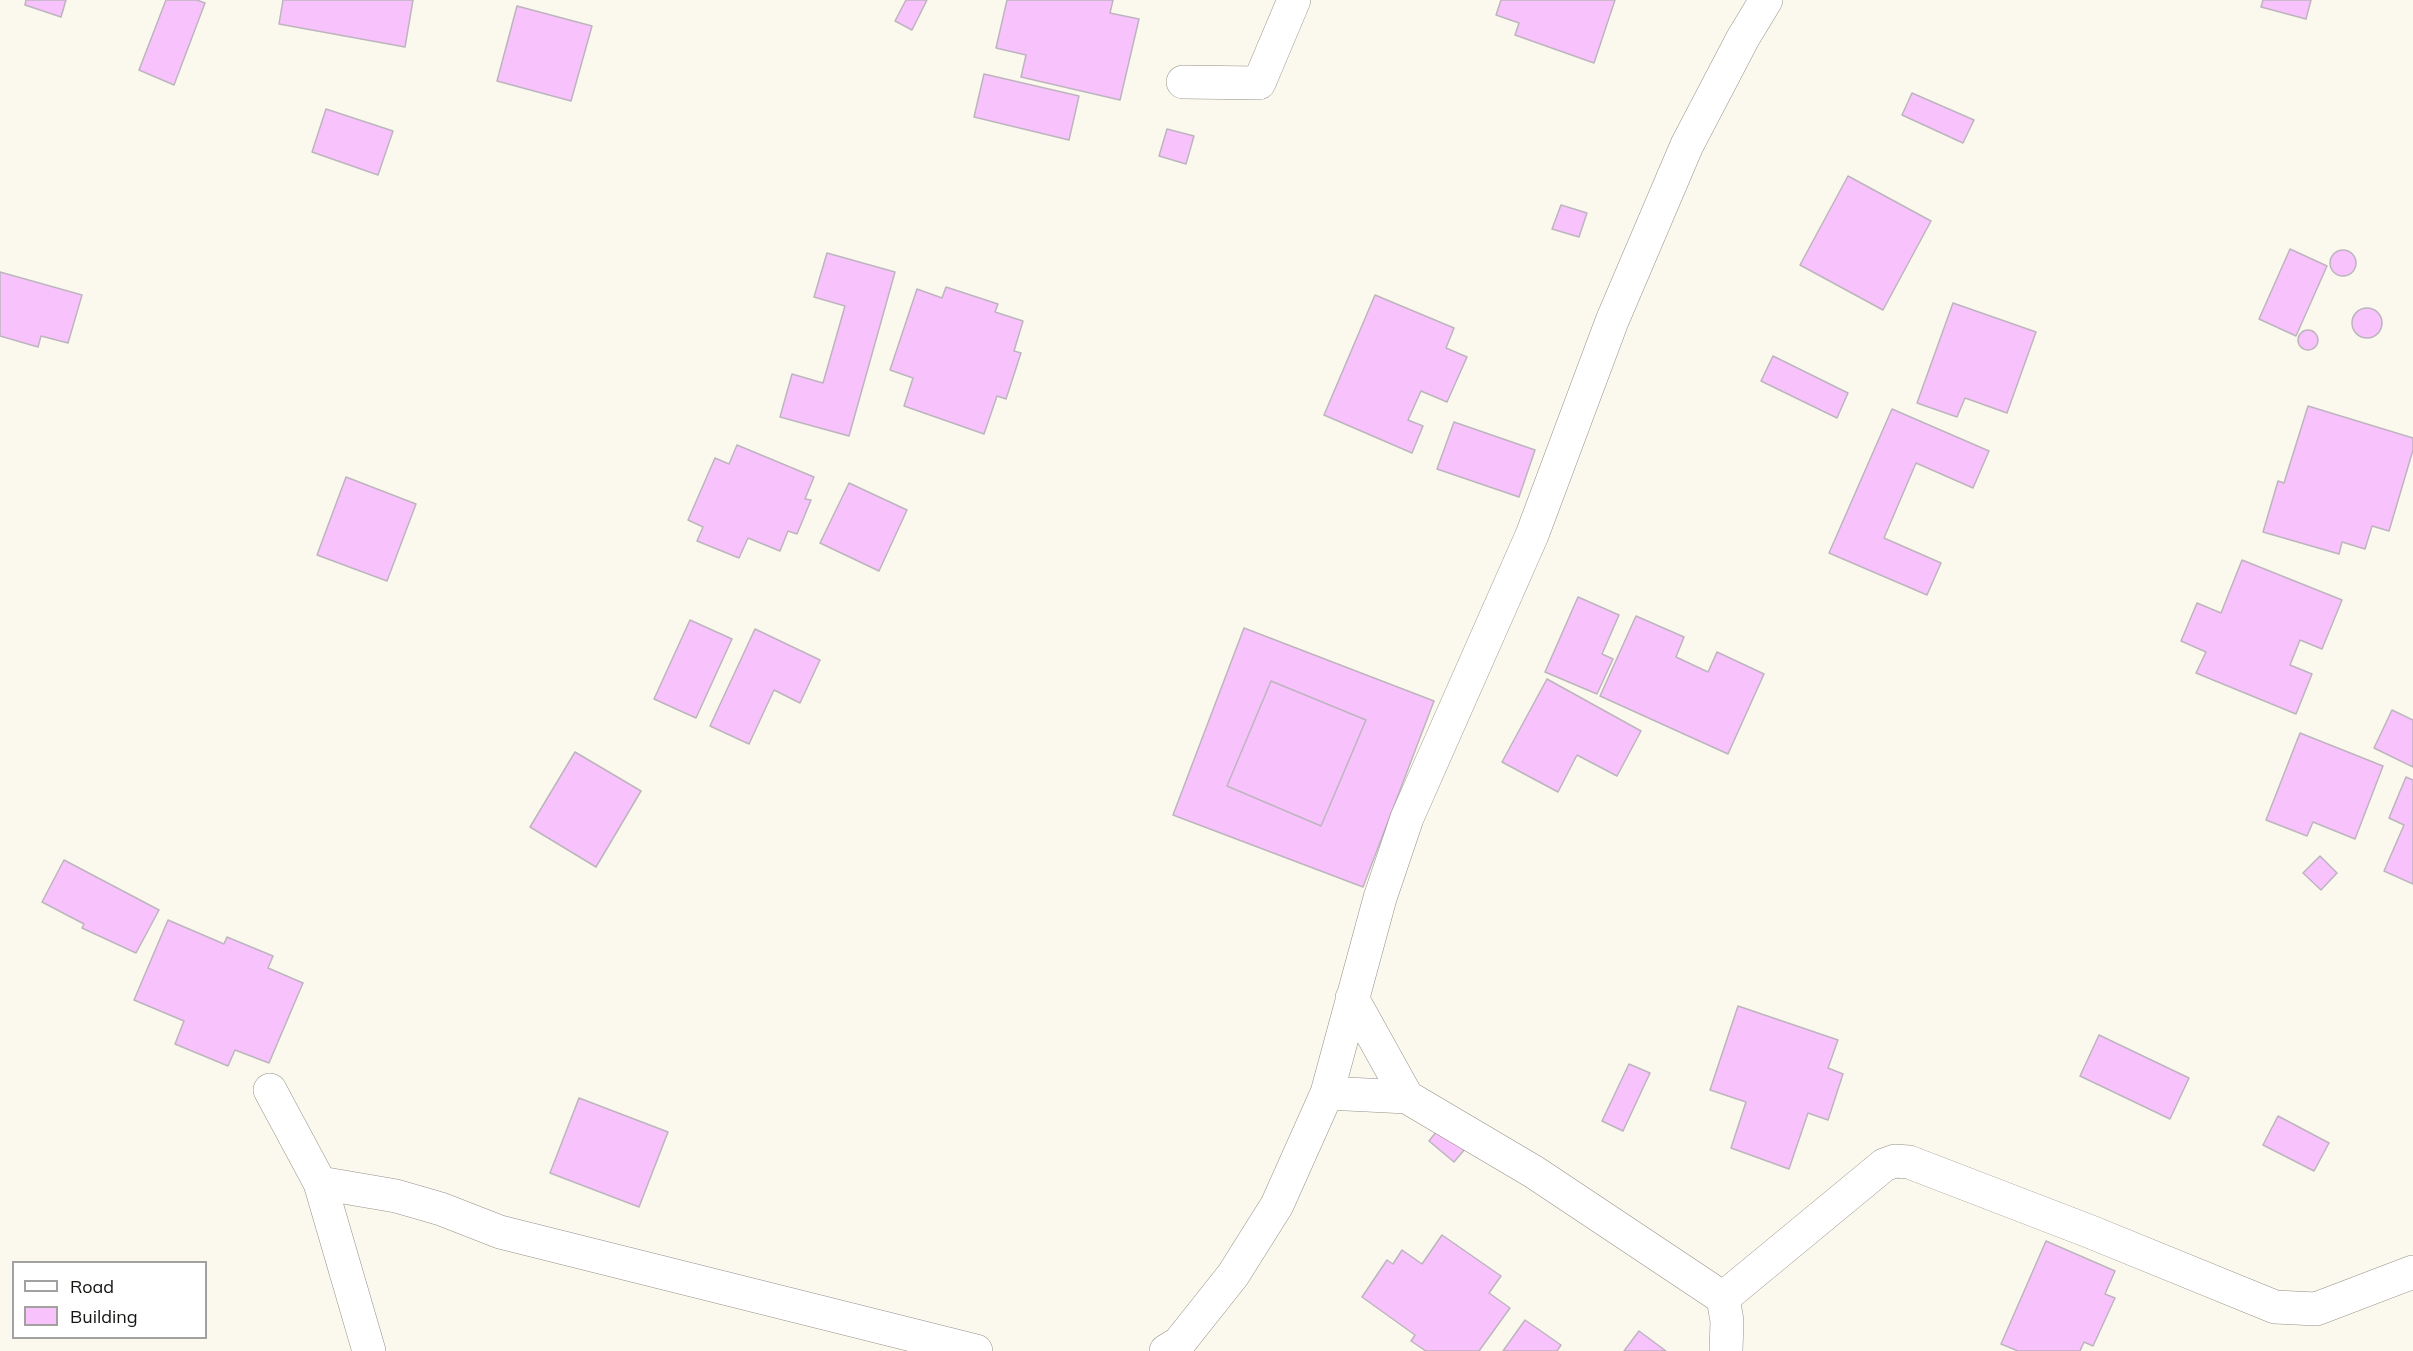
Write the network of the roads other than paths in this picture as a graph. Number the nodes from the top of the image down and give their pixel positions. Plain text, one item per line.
1 (1294, 0) edge
2 (1766, 0) edge
3 (1183, 82) dead end
4 (1352, 998) junction
5 (270, 1090) dead end
6 (1327, 1093) junction
7 (1407, 1097) junction
8 (320, 1184) junction
9 (2413, 1272) edge
10 (1723, 1298) junction
11 (369, 1351) edge
12 (976, 1351) edge
13 (1166, 1351) edge
14 (1726, 1351) edge

1 - 3 street
2 - 4 street
4 - 6 street
4 - 7 street
5 - 8 street
6 - 7 street
6 - 13 street
7 - 10 street
8 - 11 street
8 - 12 street
9 - 10 street
10 - 14 street

